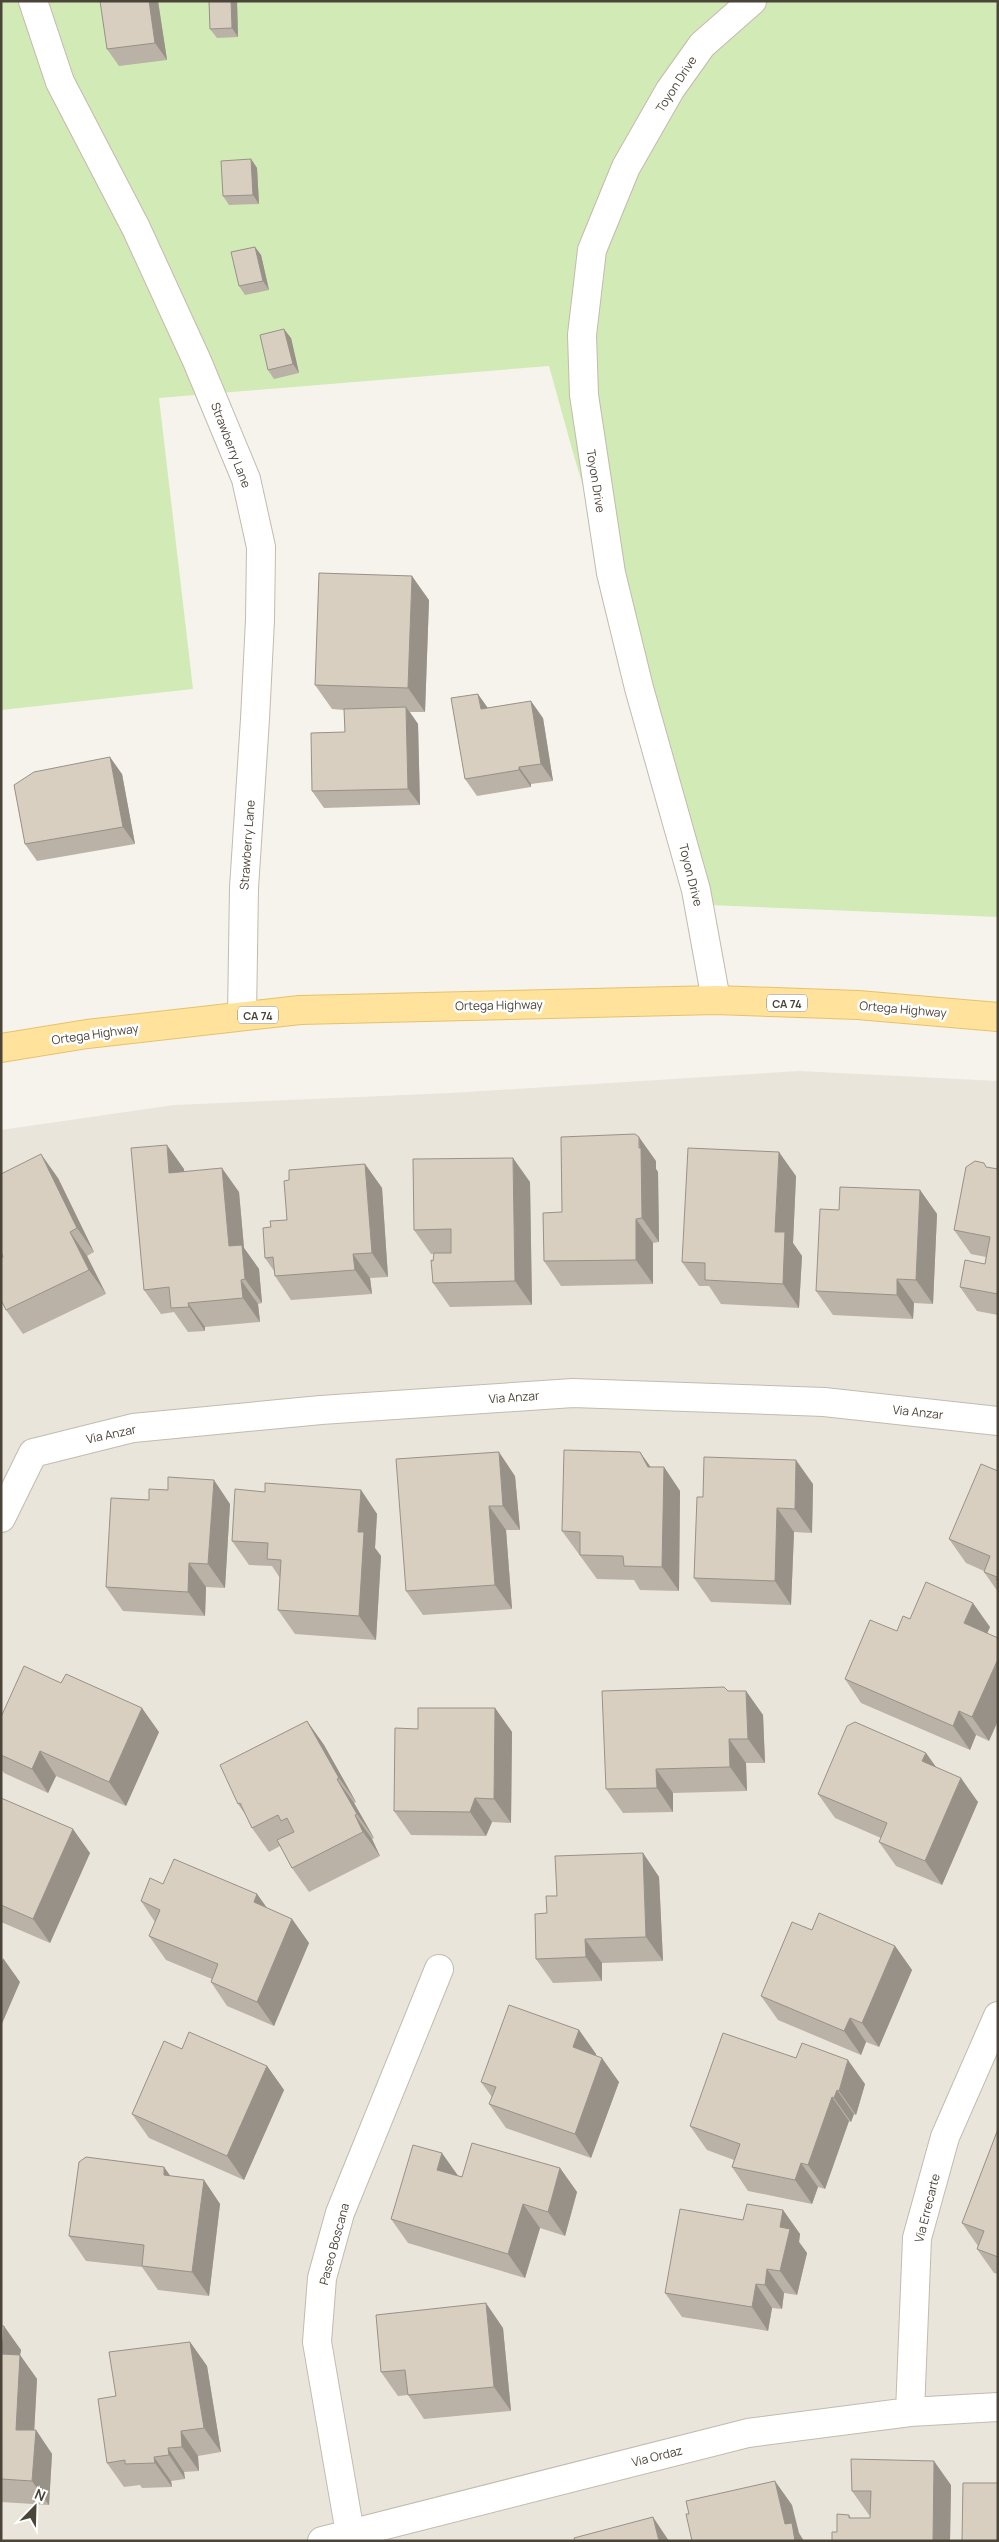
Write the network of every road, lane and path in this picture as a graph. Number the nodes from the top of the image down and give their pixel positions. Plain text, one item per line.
1 (33, 1) edge
2 (752, 1) edge
3 (716, 1000) junction
4 (242, 1016) junction
5 (998, 1017) edge
6 (1, 1048) edge
7 (998, 1421) edge
8 (1, 1518) edge
9 (439, 1969) dead end
10 (998, 2016) edge
11 (998, 2407) edge
12 (910, 2412) junction
13 (350, 2533) junction
14 (322, 2541) edge

1 - 4 street, Strawberry Lane
2 - 3 street, Toyon Drive
3 - 4 main road, Ortega Highway / CA 74
3 - 5 main road, Ortega Highway / CA 74
4 - 6 main road, Ortega Highway / CA 74
7 - 8 street, Via Anzar
9 - 13 street, Paseo Boscana
10 - 12 street, Via Errecarte
11 - 12 street, Via Ordaz
12 - 13 street, Via Ordaz
13 - 14 street, Via Ordaz

